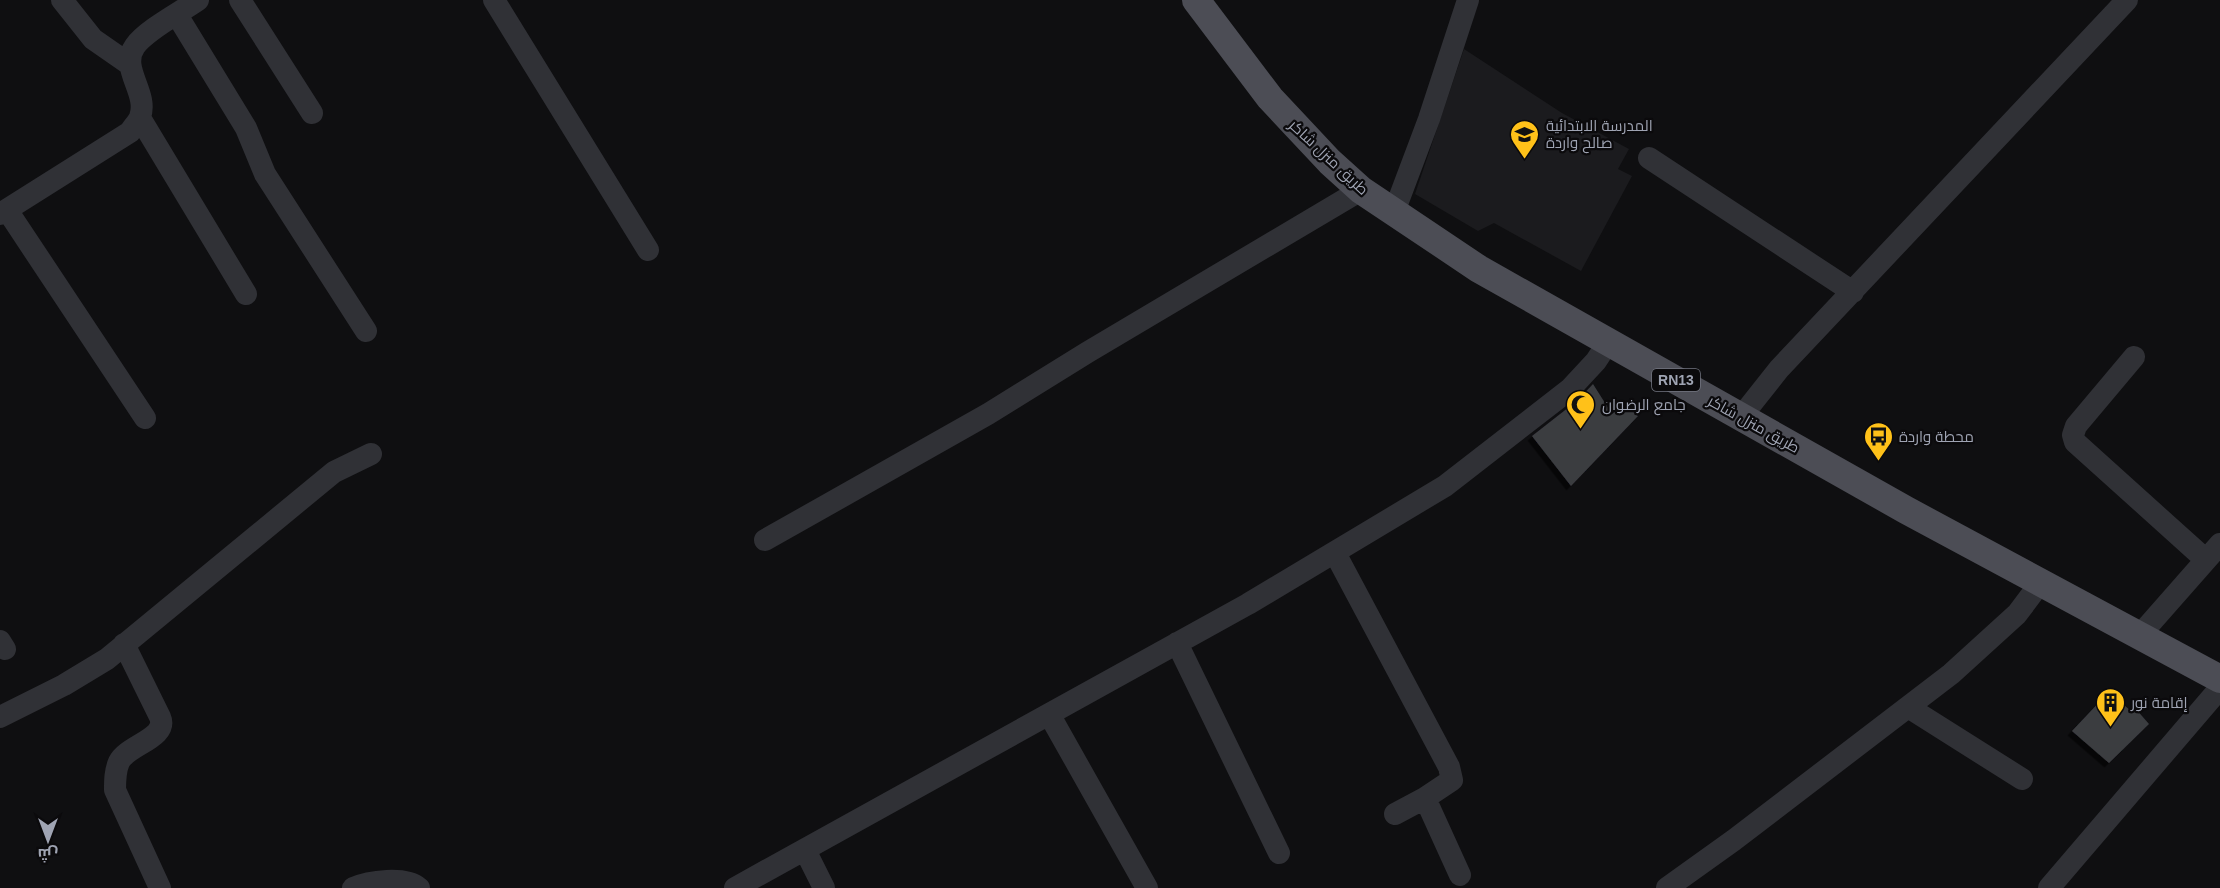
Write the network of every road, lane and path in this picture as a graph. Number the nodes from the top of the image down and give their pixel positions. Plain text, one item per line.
1 (62, 0) edge
2 (198, 0) edge
3 (240, 0) edge
4 (494, 0) edge
5 (1196, 0) edge
6 (1468, 0) edge
7 (2127, 0) edge
8 (177, 15) junction
9 (129, 64) junction
10 (312, 113) dead end
11 (140, 118) junction
12 (1649, 158) dead end
13 (1361, 190) junction
14 (3, 212) edge
15 (1394, 212) junction
16 (648, 250) dead end
17 (1853, 292) junction
18 (246, 294) dead end
19 (366, 331) dead end
20 (1609, 341) junction
21 (2134, 357) dead end
22 (1741, 417) junction
23 (145, 418) dead end
24 (371, 454) dead end
25 (765, 540) dead end
26 (2213, 552) edge
27 (1335, 553) junction
28 (2041, 582) junction
29 (2140, 635) junction
30 (1177, 643) junction
31 (124, 644) junction
32 (2219, 680) edge
33 (1908, 706) junction
34 (1049, 714) junction
35 (0, 717) edge
36 (2022, 778) dead end
37 (1425, 798) junction
38 (1395, 814) dead end
39 (805, 850) junction
40 (1279, 853) dead end
41 (1460, 875) dead end
42 (160, 888) edge
43 (353, 888) edge
44 (419, 888) edge
45 (735, 888) edge
46 (824, 888) edge
47 (1147, 888) edge
48 (1667, 888) edge
49 (2049, 888) edge

1 - 9 street
2 - 8 street
3 - 10 street
4 - 16 street
5 - 13 main road, طريق منزل شاكر / RN13
6 - 15 street
7 - 17 street
8 - 9 street
8 - 19 street
9 - 11 street
11 - 14 street
11 - 18 street
12 - 17 street
13 - 15 main road, طريق منزل شاكر / RN13
13 - 25 street
14 - 23 street
15 - 20 main road, طريق منزل شاكر / RN13
17 - 22 street
20 - 22 main road, طريق منزل شاكر / RN13
20 - 27 street
21 - 26 street
22 - 28 main road, طريق منزل شاكر / RN13
24 - 31 street
26 - 29 street
27 - 30 street
27 - 37 street
28 - 29 main road, طريق منزل شاكر / RN13
28 - 33 street
29 - 32 main road, طريق منزل شاكر / RN13
30 - 34 street
30 - 40 street
31 - 35 street
31 - 42 street
32 - 49 street
33 - 36 street
33 - 48 street
34 - 39 street
34 - 47 street
37 - 38 street
37 - 41 street
39 - 45 street
39 - 46 street
43 - 44 street

